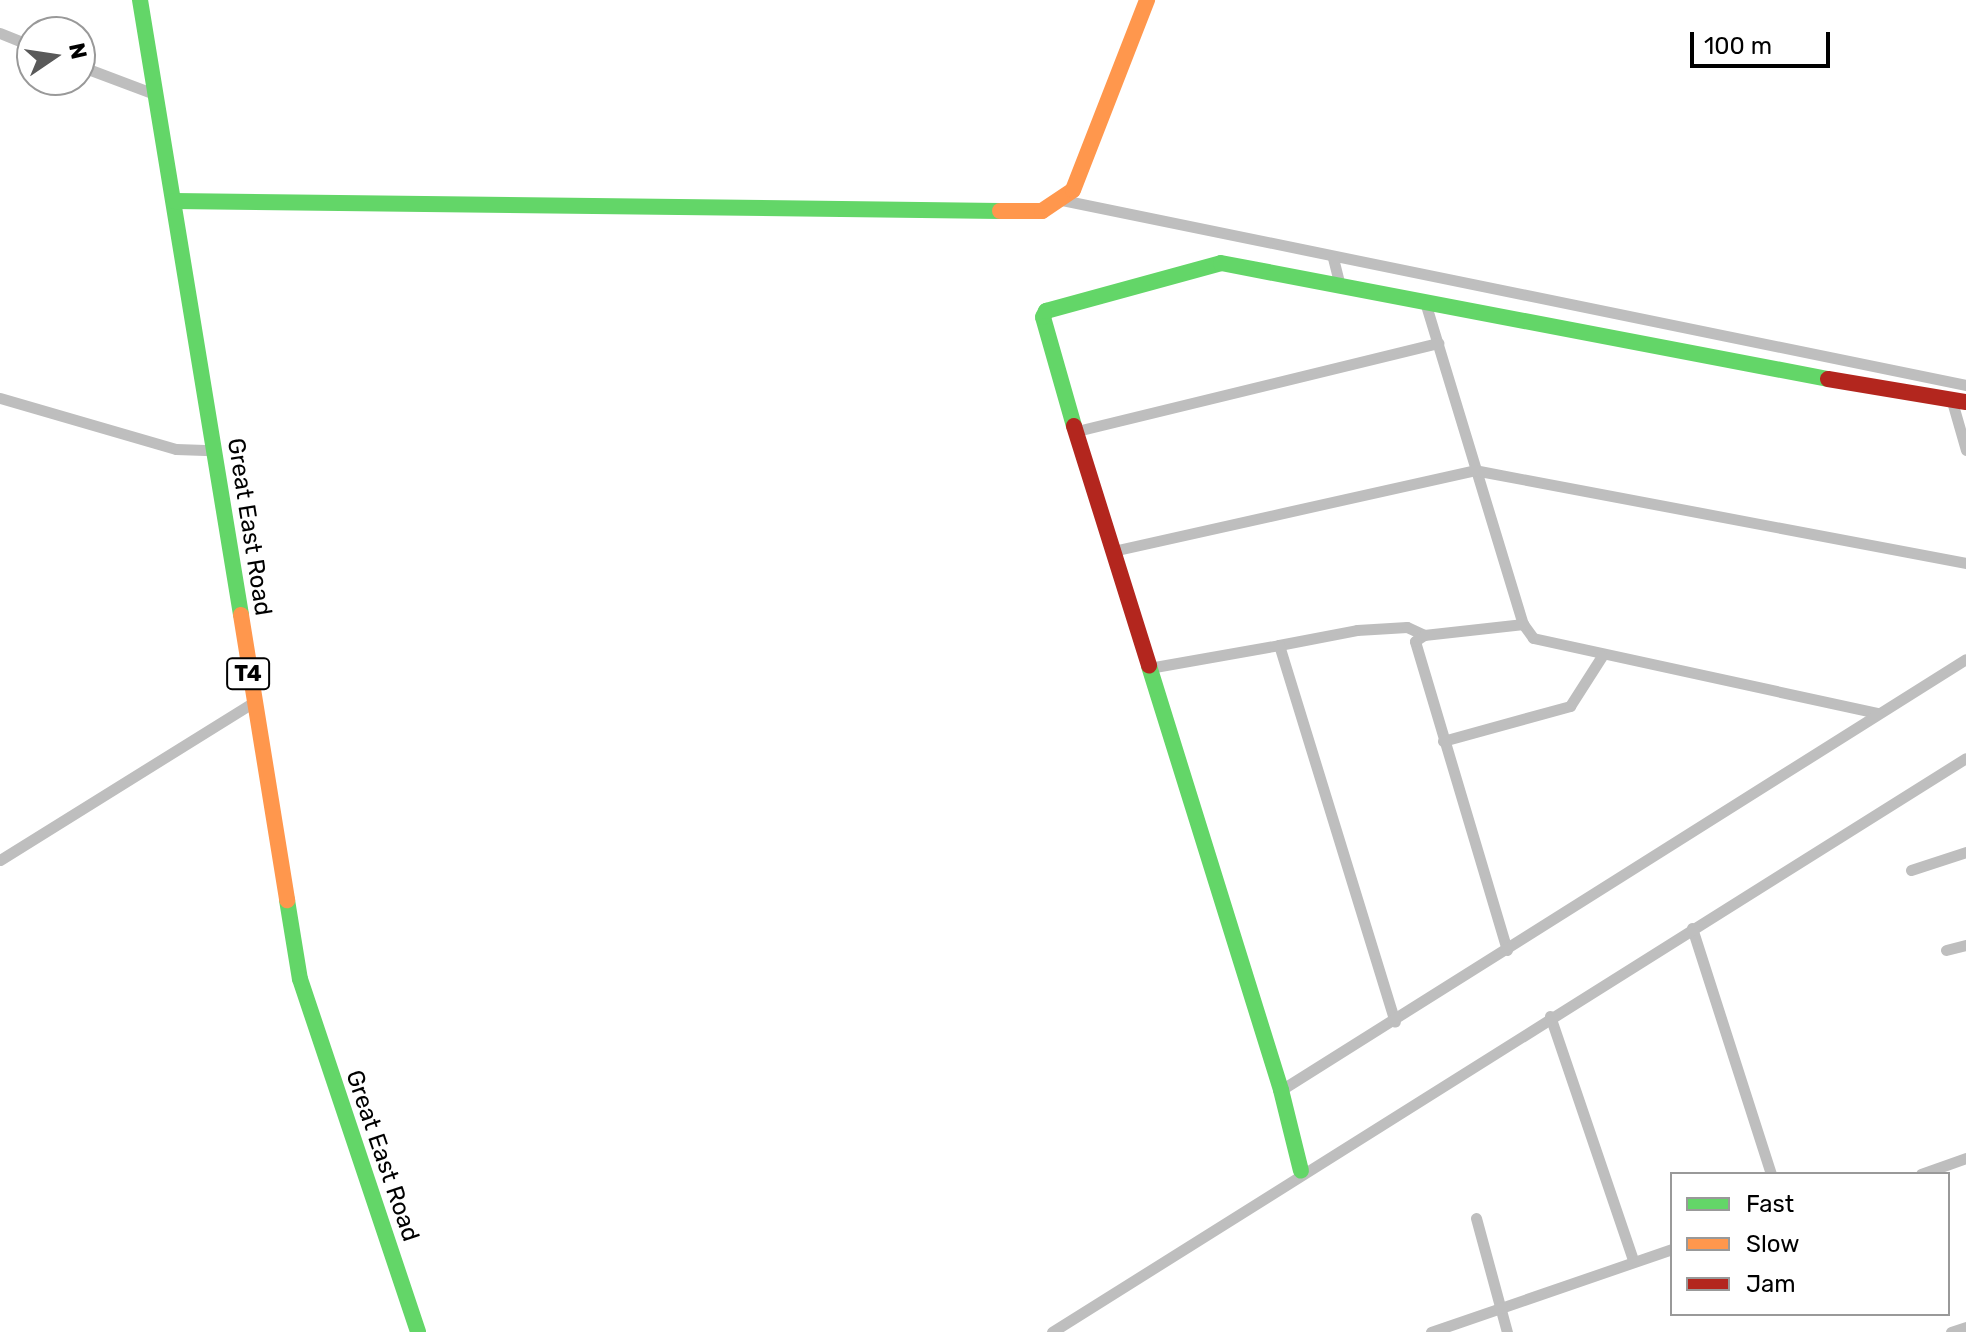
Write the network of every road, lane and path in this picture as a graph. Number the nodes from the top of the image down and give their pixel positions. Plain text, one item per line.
1 (140, 0) edge
2 (1147, 0) edge
3 (96, 72) edge
4 (158, 95) junction
5 (1062, 200) junction
6 (174, 201) junction
7 (1333, 258) junction
8 (1340, 286) junction
9 (1425, 302) junction
10 (1438, 343) junction
11 (1966, 385) edge
12 (0, 398) edge
13 (1958, 400) edge
14 (1077, 431) junction
15 (212, 450) junction
16 (1966, 450) edge
17 (1478, 472) junction
18 (1113, 551) junction
19 (1966, 563) edge
20 (1523, 624) junction
21 (1424, 635) junction
22 (1279, 645) junction
23 (1602, 656) junction
24 (1966, 659) edge
25 (1149, 668) junction
26 (252, 703) junction
27 (1878, 713) junction
28 (1443, 741) junction
29 (1966, 758) edge
30 (1966, 852) edge
31 (0, 860) edge
32 (1911, 870) dead end
33 (1692, 928) junction
34 (1966, 945) edge
35 (1507, 950) junction
36 (1946, 950) dead end
37 (1550, 1016) junction
38 (1395, 1022) junction
39 (1281, 1090) junction
40 (1966, 1158) edge
41 (1301, 1171) junction
42 (1770, 1172) edge
43 (1927, 1172) edge
44 (1476, 1218) dead end
45 (1670, 1250) edge
46 (1633, 1260) junction
47 (1500, 1310) junction
48 (1966, 1327) edge
49 (418, 1332) edge
50 (1052, 1332) edge
51 (1431, 1332) edge
52 (1507, 1332) edge
53 (1951, 1332) edge

1 - 4 main road, Great East Road / T4
2 - 5 main road
3 - 4 street
4 - 6 main road, Great East Road / T4
5 - 6 main road
5 - 7 street
6 - 15 main road, Great East Road / T4
7 - 8 street
7 - 11 street
8 - 9 main road
8 - 14 main road
9 - 10 street
9 - 13 main road
10 - 14 street
10 - 17 street
12 - 15 street
13 - 16 street
14 - 18 main road
15 - 26 main road, Great East Road / T4
17 - 18 street
17 - 19 street
17 - 20 street
18 - 25 main road
20 - 21 street
20 - 23 street
21 - 22 street
21 - 28 street
22 - 25 street
22 - 38 street
23 - 27 street
23 - 28 street
24 - 27 street
25 - 39 main road
26 - 31 street
26 - 49 main road, Great East Road / T4
27 - 35 street
28 - 35 street
29 - 33 street
30 - 32 street
33 - 37 street
33 - 42 street
34 - 36 street
35 - 38 street
37 - 41 street
37 - 46 street
38 - 39 street
39 - 41 main road
40 - 43 street
41 - 50 street
44 - 47 street
45 - 46 street
46 - 47 street
47 - 51 street
47 - 52 street
48 - 53 street

